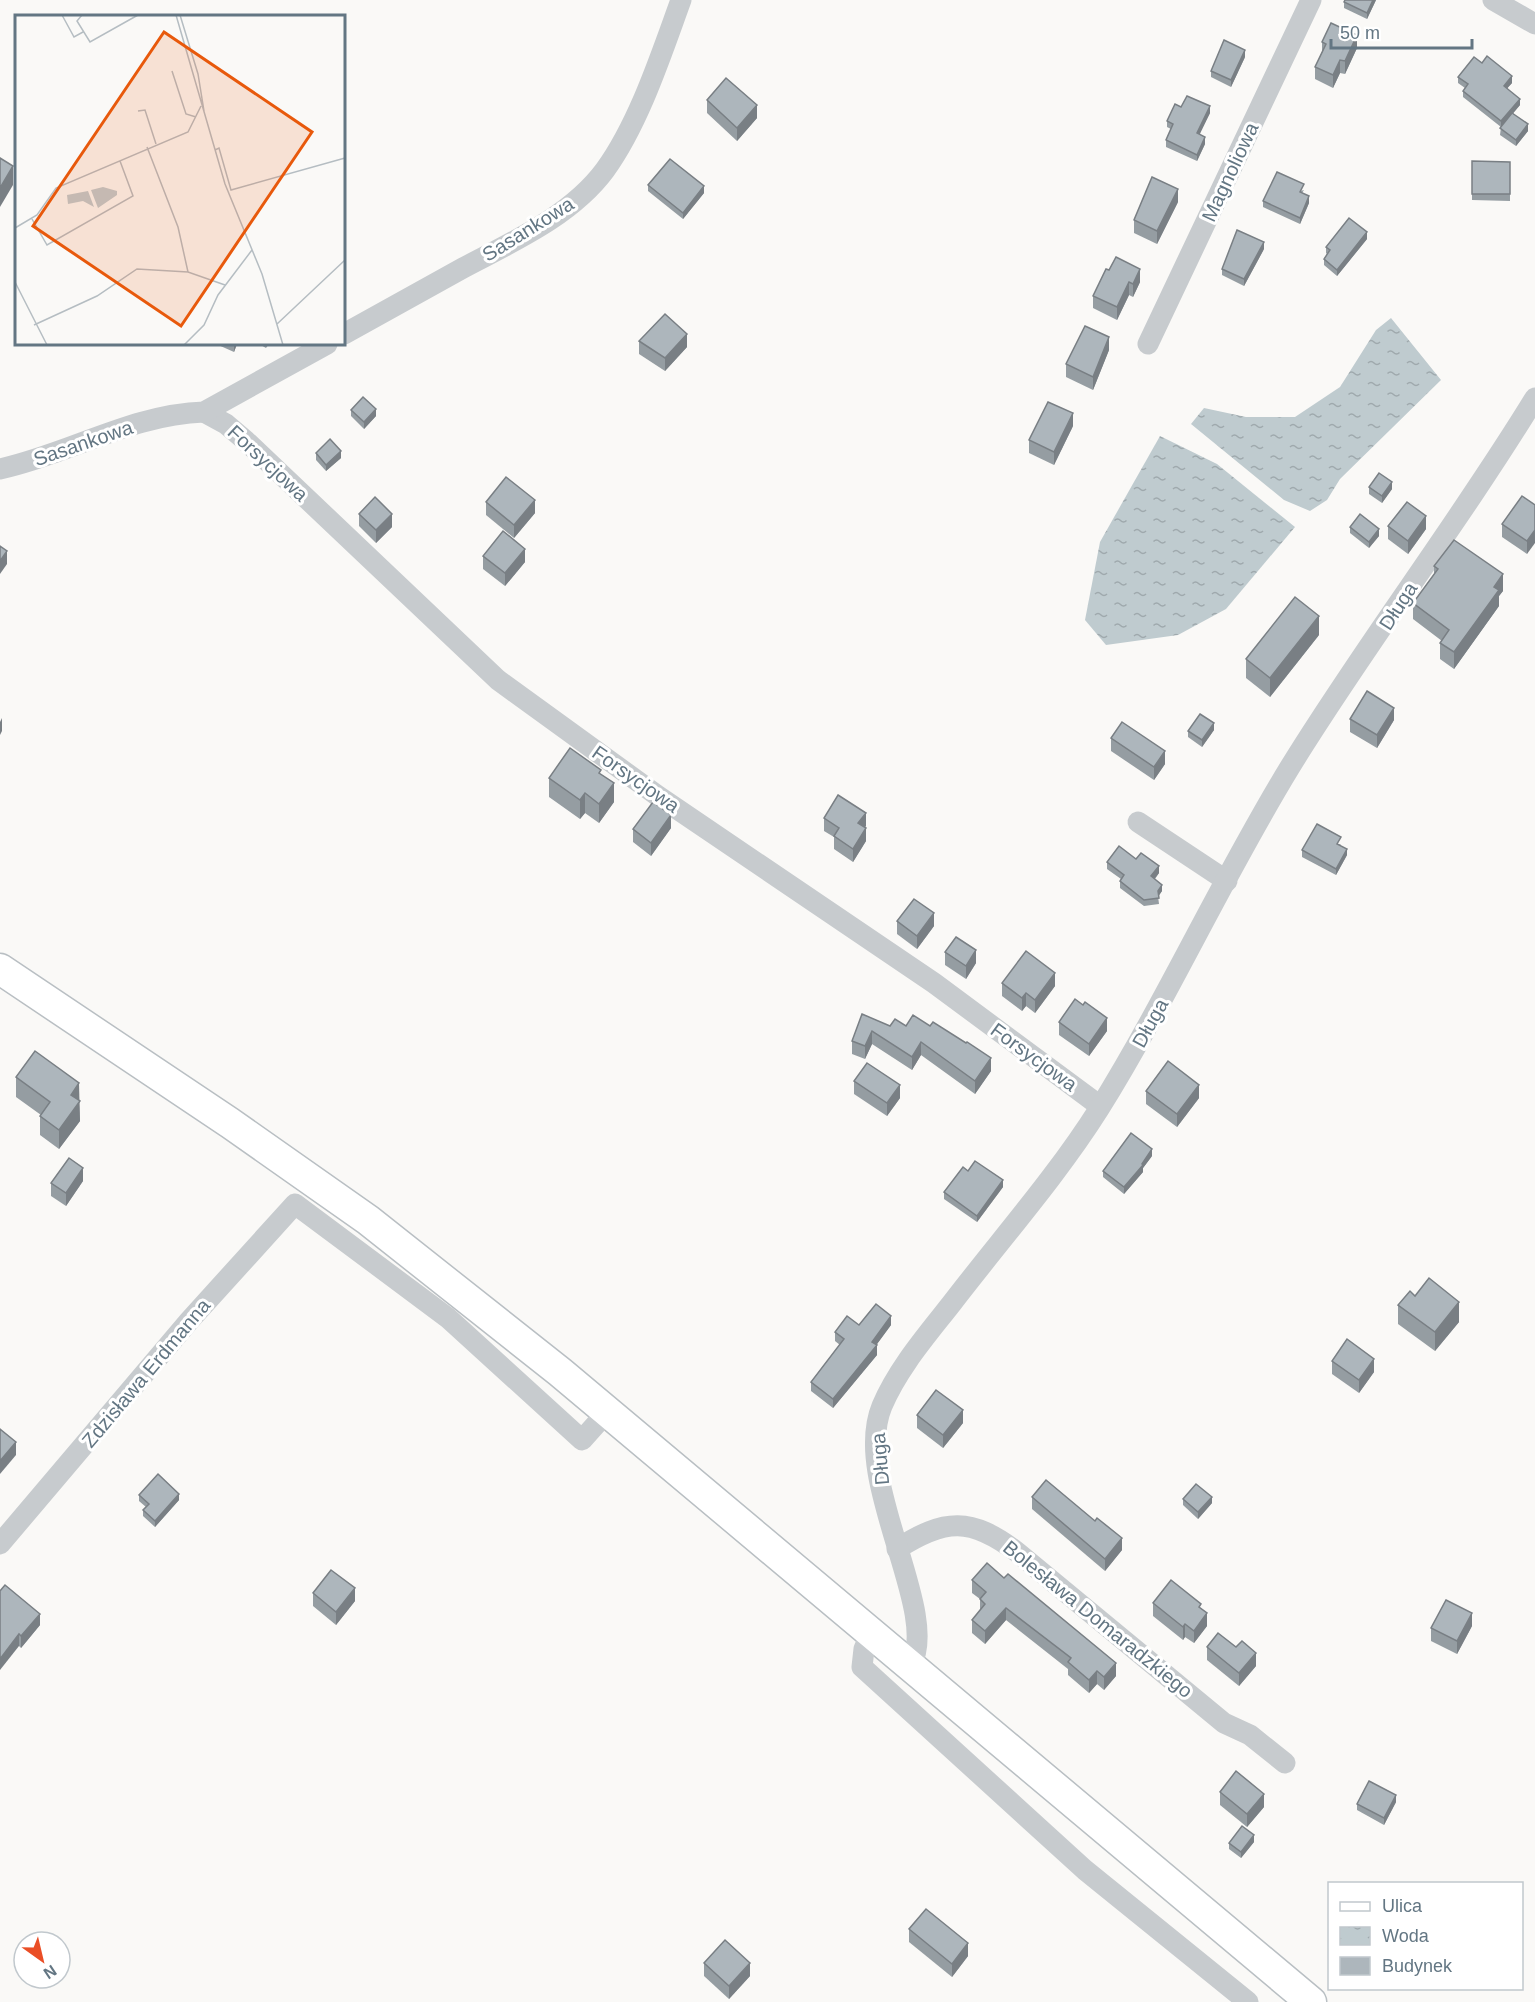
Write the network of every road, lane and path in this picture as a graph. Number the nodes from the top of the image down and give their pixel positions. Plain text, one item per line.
1 (681, 0) edge
2 (1311, 0) edge
3 (1493, 0) edge
4 (1535, 24) edge
5 (345, 333) edge
6 (1148, 344) dead end
7 (325, 345) edge
8 (1535, 398) edge
9 (204, 412) junction
10 (0, 468) edge
11 (1138, 822) dead end
12 (1227, 881) junction
13 (0, 969) edge
14 (1100, 1106) junction
15 (607, 1412) junction
16 (0, 1544) edge
17 (897, 1549) junction
18 (871, 1633) junction
19 (911, 1665) junction
20 (1285, 1763) dead end
21 (1248, 2002) edge
22 (1311, 2002) edge

1 - 5 street, Sasankowa
2 - 6 street, Magnoliowa
3 - 4 street
7 - 9 street, Sasankowa
8 - 12 street, Długa
9 - 10 street, Sasankowa
9 - 14 street, Forsycjowa
11 - 12 street
12 - 14 street, Długa
13 - 15 main road
14 - 17 street, Długa
15 - 16 street, Zdzisława Erdmanna
15 - 18 main road
17 - 19 street, Długa
17 - 20 street, Bolesława Domaradzkiego
18 - 19 main road
18 - 21 street
19 - 22 main road

